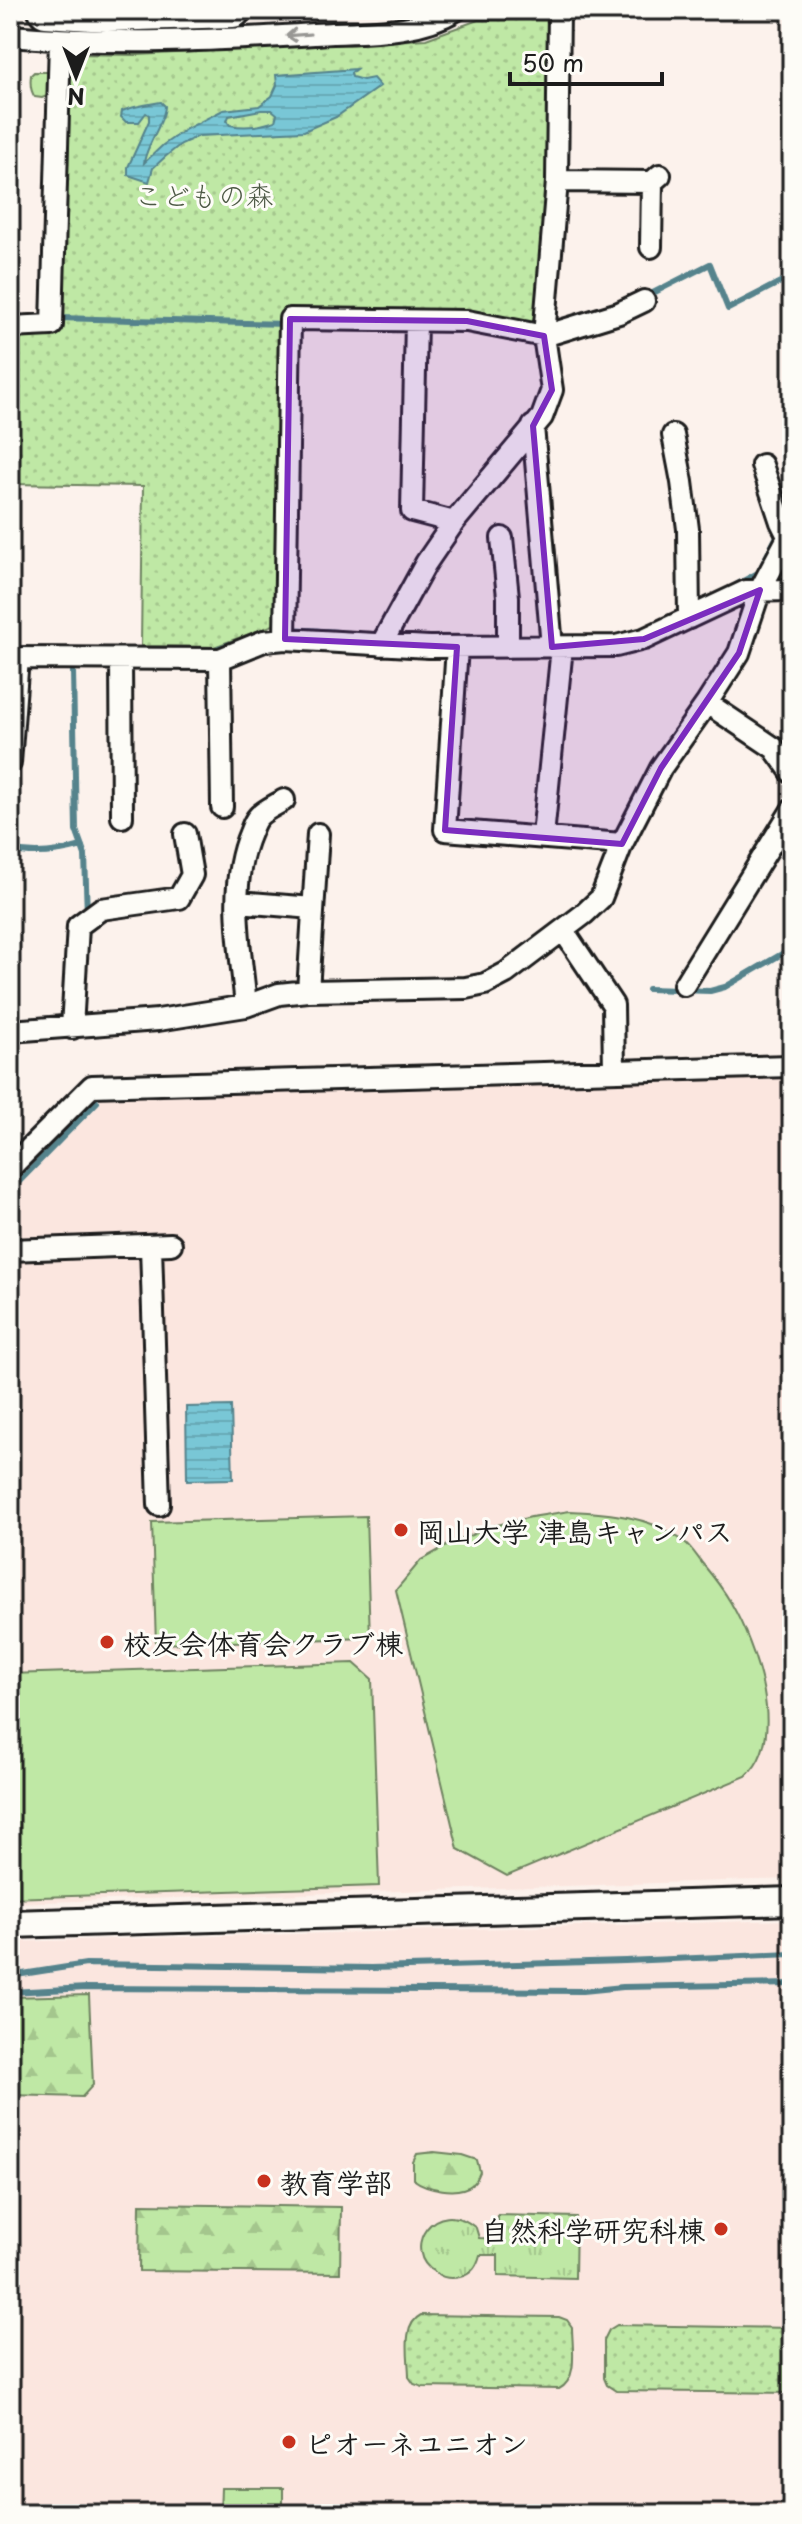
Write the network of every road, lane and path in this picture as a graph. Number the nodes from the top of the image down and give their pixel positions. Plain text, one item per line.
1 (233, 10) edge
2 (456, 10) edge
3 (559, 10) edge
4 (54, 20) edge
5 (10, 36) edge
6 (557, 181) junction
7 (651, 247) dead end
8 (644, 301) dead end
9 (416, 325) junction
10 (10, 327) edge
11 (544, 336) junction
12 (533, 426) junction
13 (673, 435) dead end
14 (762, 465) dead end
15 (454, 522) junction
16 (786, 529) edge
17 (502, 538) dead end
18 (760, 590) junction
19 (792, 590) edge
20 (688, 613) junction
21 (285, 633) junction
22 (383, 640) junction
23 (508, 641) junction
24 (554, 642) junction
25 (457, 647) junction
26 (14, 658) edge
27 (220, 659) junction
28 (121, 660) junction
29 (707, 703) junction
30 (10, 763) edge
31 (792, 773) edge
32 (284, 800) dead end
33 (222, 807) dead end
34 (792, 810) edge
35 (122, 817) dead end
36 (185, 834) dead end
37 (318, 834) dead end
38 (543, 836) junction
39 (622, 844) junction
40 (238, 902) junction
41 (313, 908) junction
42 (563, 930) junction
43 (684, 985) dead end
44 (308, 991) junction
45 (246, 1006) junction
46 (73, 1021) junction
47 (10, 1031) edge
48 (614, 1065) junction
49 (792, 1066) edge
50 (10, 1168) edge
51 (10, 1250) edge
52 (159, 1505) dead end
53 (792, 1901) edge
54 (10, 1924) edge

1 - 4 main road
2 -> 4 street
3 - 6 street
4 - 5 street
4 - 10 street
6 - 7 street
6 - 11 street
8 - 11 street
9 - 11 street
9 - 15 street
9 - 21 street
11 - 12 street
12 - 15 street
12 - 24 street
13 - 20 street
14 - 16 street
15 - 22 street
16 - 18 street
17 - 23 street
18 - 19 street
18 - 20 street
18 - 29 street
20 - 24 street
21 - 22 street
21 - 27 street
22 - 25 street
23 - 24 street
23 - 25 street
24 - 38 street
25 - 38 street
26 - 28 street
26 - 30 street
27 - 28 street
27 - 33 street
28 - 35 street
29 - 31 street
29 - 39 street
32 - 40 street
34 - 43 street
36 - 46 street
37 - 41 street
38 - 39 street
39 - 42 street
40 - 41 street
40 - 45 street
41 - 44 street
42 - 44 street
42 - 48 street
44 - 45 street
45 - 46 street
46 - 47 street
48 - 49 street
48 - 50 street
51 - 52 street
53 - 54 street

